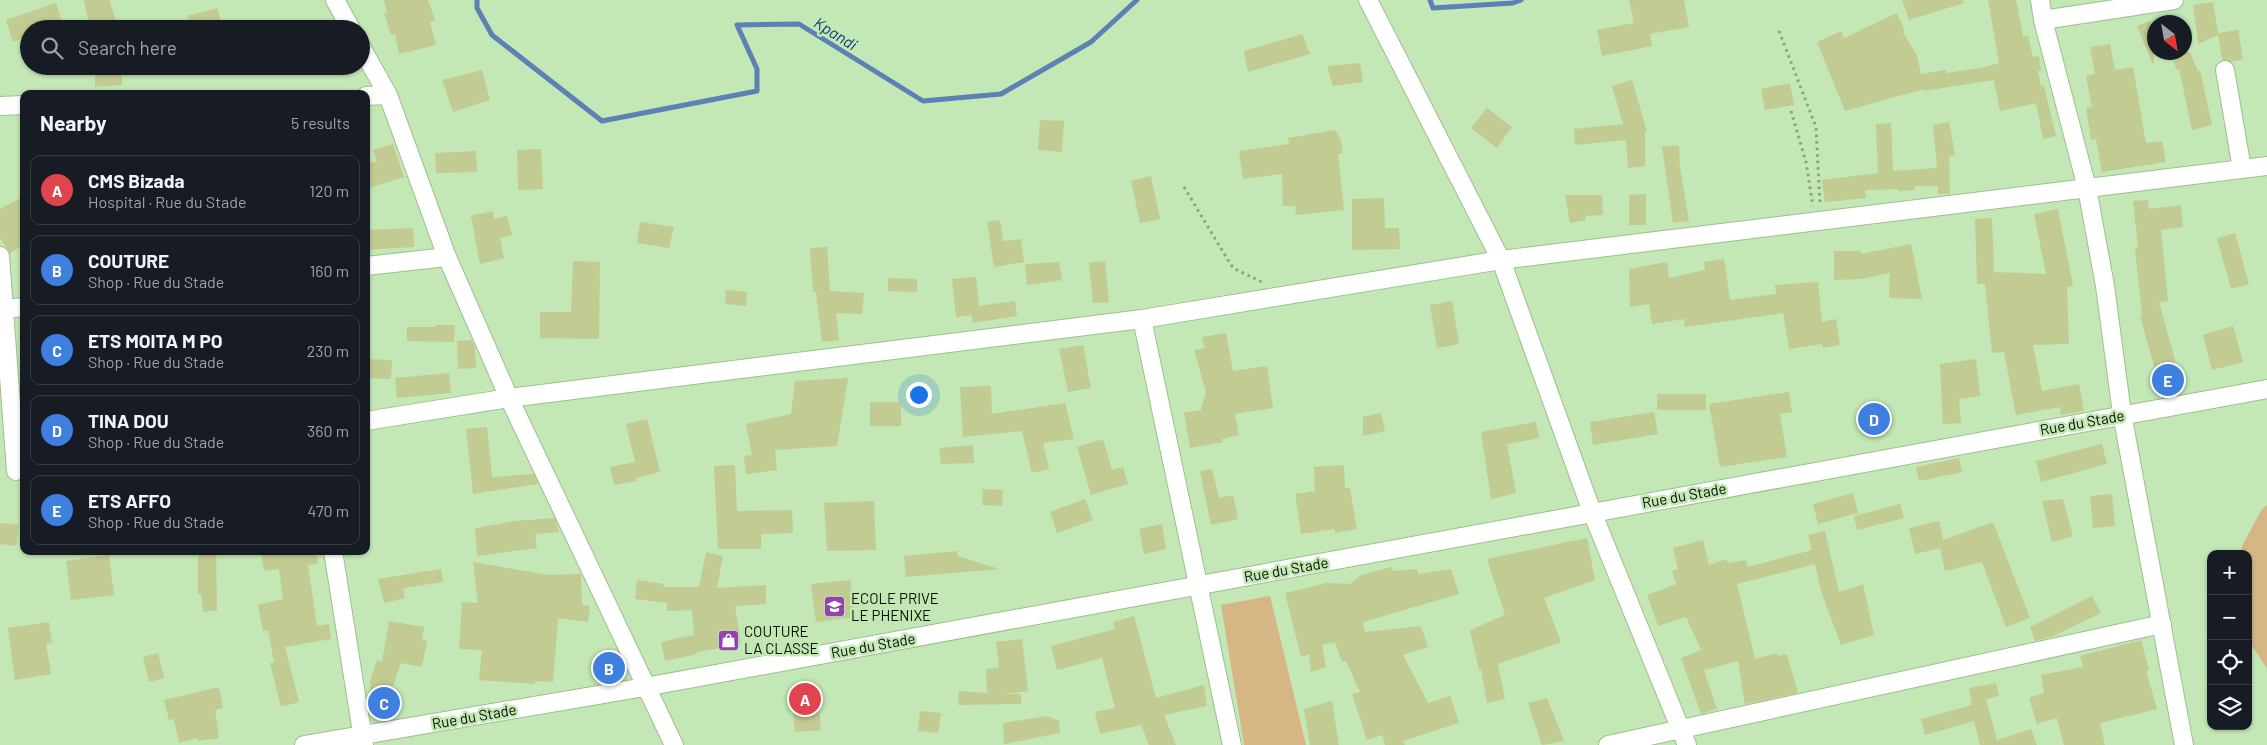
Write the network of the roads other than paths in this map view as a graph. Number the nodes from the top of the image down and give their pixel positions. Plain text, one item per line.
1 (335, 0) edge
2 (1368, 0) edge
3 (2040, 0) edge
4 (2168, 0) edge
5 (346, 20) edge
6 (2043, 20) junction
7 (370, 63) edge
8 (2225, 70) dead end
9 (388, 95) junction
10 (370, 96) edge
11 (0, 106) edge
12 (20, 106) edge
13 (2267, 166) edge
14 (2242, 169) junction
15 (2087, 188) junction
16 (0, 256) edge
17 (447, 257) junction
18 (1501, 260) junction
19 (370, 266) edge
20 (20, 308) edge
21 (6, 310) junction
22 (1142, 319) junction
23 (2267, 389) edge
24 (509, 398) junction
25 (2122, 414) junction
26 (370, 420) edge
27 (13, 471) edge
28 (1592, 512) junction
29 (334, 555) edge
30 (1197, 585) junction
31 (2162, 624) junction
32 (645, 687) junction
33 (1684, 737) edge
34 (363, 740) edge
35 (304, 745) edge
36 (674, 745) edge
37 (1232, 745) edge
38 (1608, 745) edge
39 (2184, 745) edge

1 - 5 street
2 - 18 street
3 - 6 street
4 - 6 street
6 - 15 street
7 - 9 street
8 - 14 street
9 - 10 street
9 - 17 street
11 - 12 street
13 - 14 street
14 - 15 street
15 - 18 street
15 - 25 street
16 - 21 street
17 - 19 street
17 - 24 street
18 - 22 street
18 - 28 street
20 - 21 street
21 - 27 street
22 - 24 street
22 - 30 street
23 - 25 street, Rue du Stade
24 - 26 street
24 - 32 street
25 - 28 street, Rue du Stade
25 - 31 street
28 - 30 street, Rue du Stade
28 - 33 street
29 - 34 street
30 - 32 street, Rue du Stade
30 - 37 street
31 - 33 street
31 - 39 street
32 - 34 street, Rue du Stade
32 - 36 street
33 - 38 street
34 - 35 street, Rue du Stade

